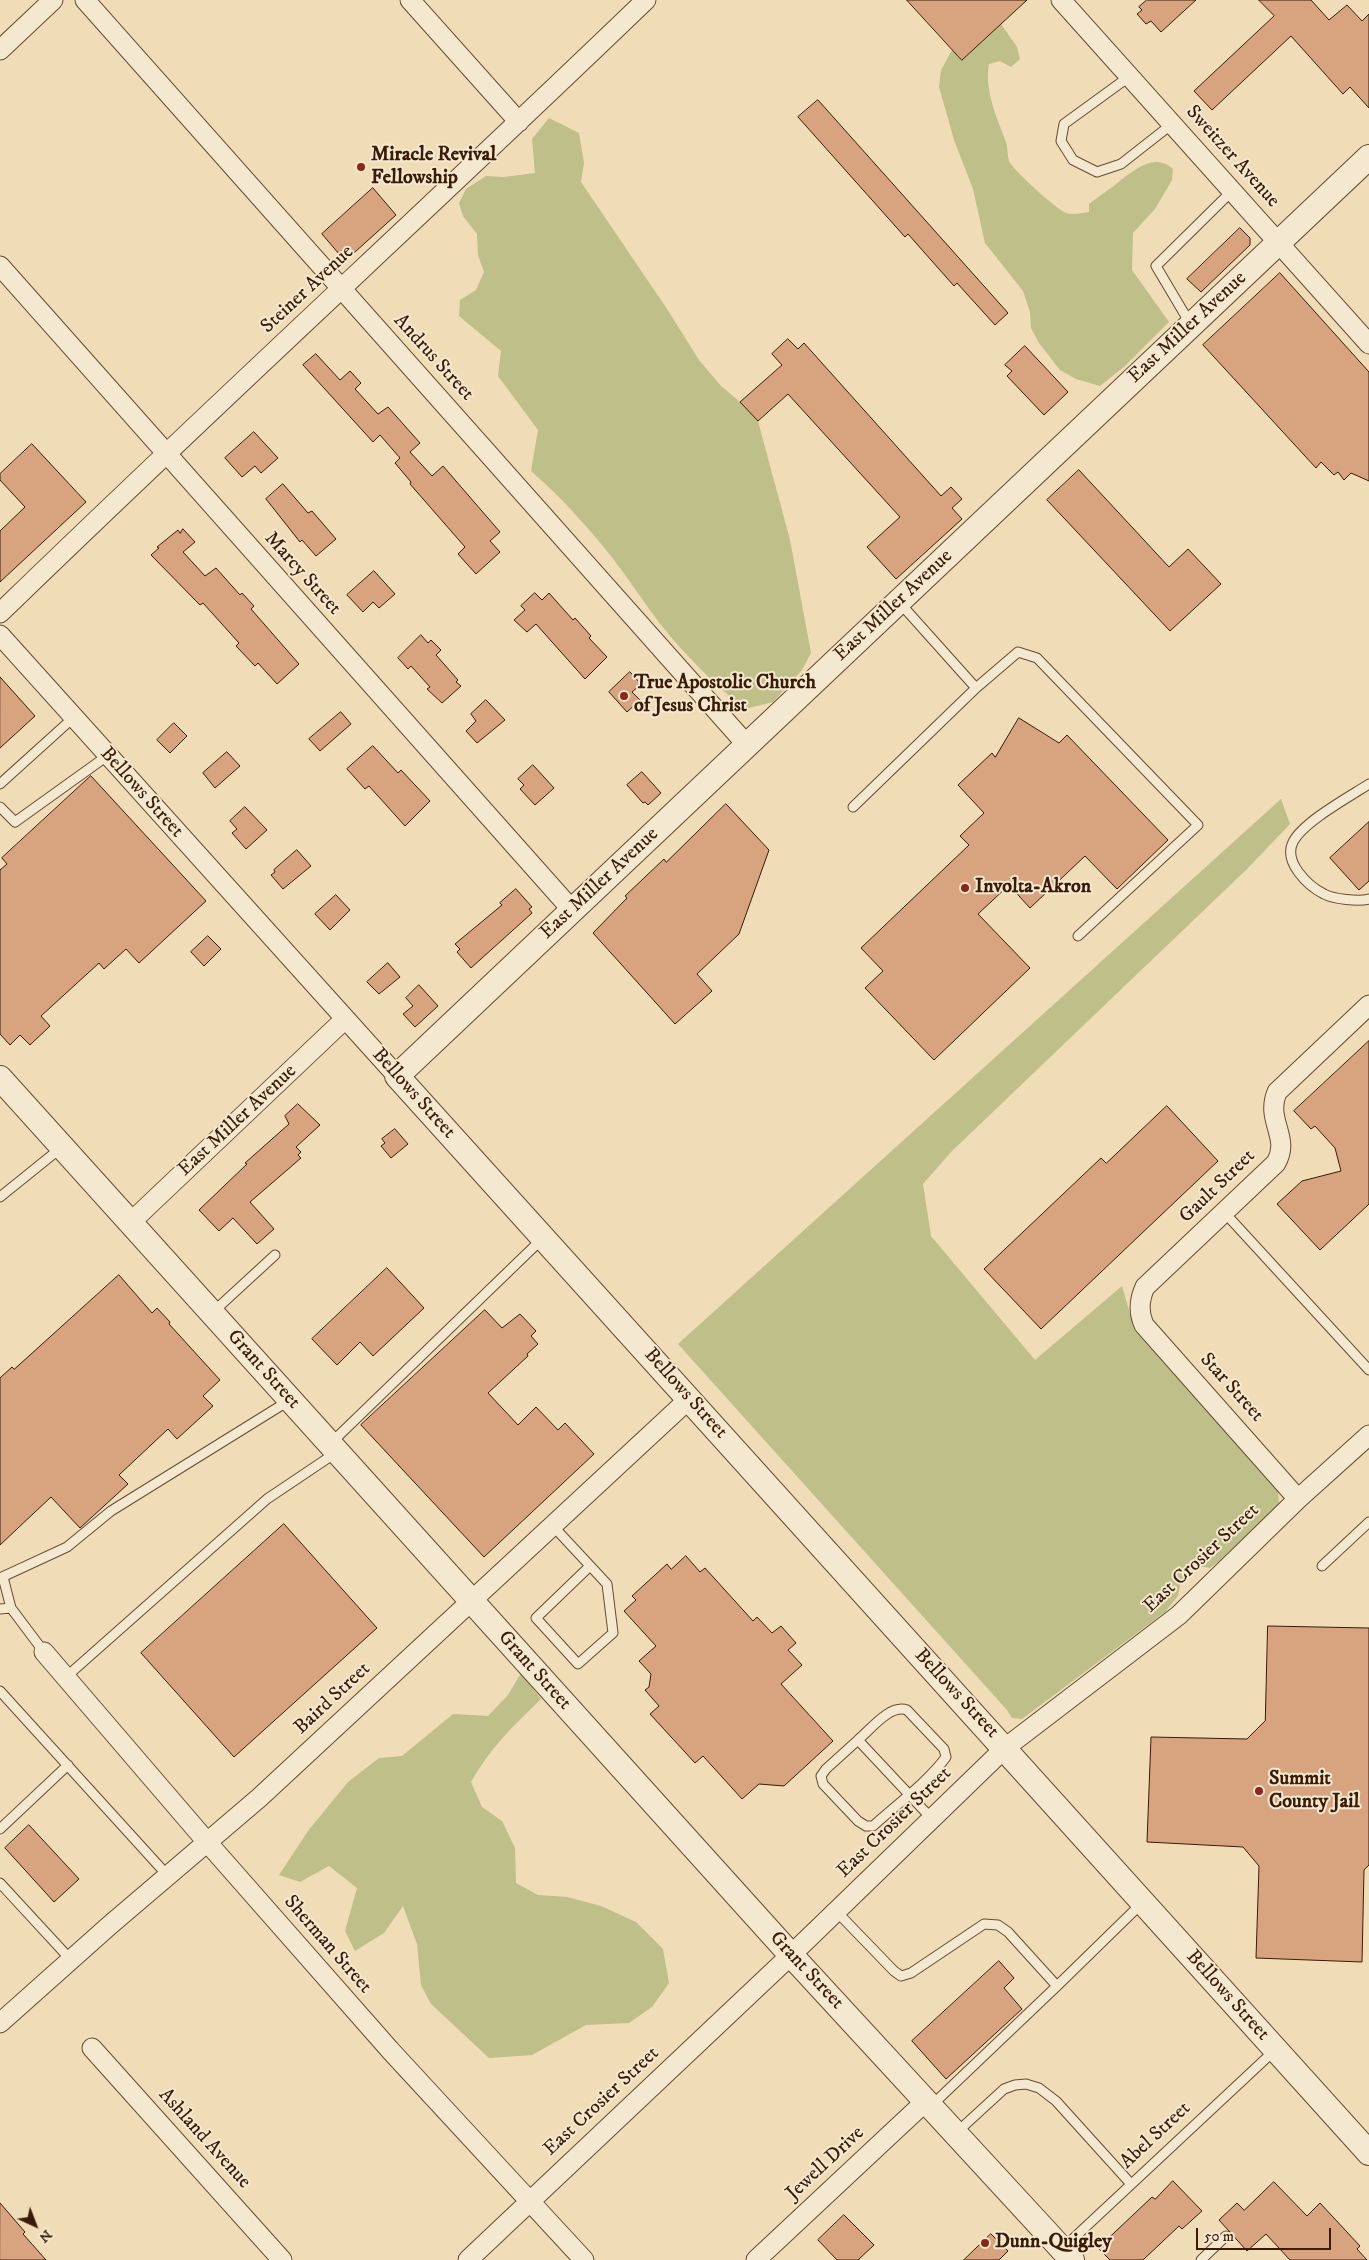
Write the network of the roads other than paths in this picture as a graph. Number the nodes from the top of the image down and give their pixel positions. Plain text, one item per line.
1 (53, 0) edge
2 (85, 0) edge
3 (410, 0) edge
4 (646, 0) edge
5 (1061, 0) edge
6 (0, 50) edge
7 (1130, 76) junction
8 (519, 122) junction
9 (1172, 124) junction
10 (1369, 157) edge
11 (1232, 191) junction
12 (1278, 243) junction
13 (0, 266) edge
14 (342, 289) junction
15 (1191, 325) junction
16 (1369, 344) edge
17 (165, 454) junction
18 (899, 602) junction
19 (0, 613) edge
20 (0, 635) edge
21 (976, 688) junction
22 (73, 718) junction
23 (747, 746) junction
24 (107, 756) junction
25 (0, 784) edge
26 (1369, 784) edge
27 (0, 807) edge
28 (853, 807) dead end
29 (1369, 899) edge
30 (572, 910) junction
31 (1078, 936) dead end
32 (1369, 1005) edge
33 (345, 1019) junction
34 (398, 1076) junction
35 (0, 1078) edge
36 (62, 1147) junction
37 (0, 1197) edge
38 (1224, 1212) junction
39 (131, 1222) junction
40 (543, 1238) junction
41 (275, 1255) dead end
42 (1140, 1304) joint
43 (212, 1313) junction
44 (1369, 1370) edge
45 (689, 1399) junction
46 (290, 1400) junction
47 (1369, 1436) edge
48 (334, 1448) junction
49 (1298, 1499) junction
50 (1369, 1522) edge
51 (553, 1526) junction
52 (590, 1566) junction
53 (1322, 1566) dead end
54 (1, 1578) edge
55 (470, 1602) junction
56 (11, 1608) junction
57 (0, 1609) edge
58 (44, 1652) joint
59 (66, 1677) junction
60 (0, 1691) edge
61 (858, 1740) junction
62 (1006, 1748) junction
63 (68, 1765) junction
64 (909, 1794) junction
65 (932, 1819) junction
66 (0, 1829) edge
67 (207, 1842) junction
68 (168, 1876) junction
69 (0, 1883) edge
70 (1142, 1902) junction
71 (836, 1911) junction
72 (791, 1955) junction
73 (71, 1960) junction
74 (1057, 1986) junction
75 (0, 2023) edge
76 (92, 2048) dead end
77 (1275, 2050) junction
78 (928, 2104) junction
79 (955, 2133) junction
80 (1369, 2153) edge
81 (1131, 2184) junction
82 (530, 2201) junction
83 (1226, 2236) dead end
84 (1067, 2255) edge
85 (282, 2260) edge
86 (468, 2260) edge
87 (584, 2260) edge
88 (756, 2260) edge
89 (1202, 2260) edge

1 - 6 street
2 - 14 street, Andrus Street
3 - 8 street
4 - 8 street, Steiner Avenue
5 - 7 street, Sweitzer Avenue
7 - 9 street, Sweitzer Avenue
7 - 9 lane
8 - 14 street, Steiner Avenue
9 - 11 street, Sweitzer Avenue
10 - 12 street, East Miller Avenue
11 - 12 street, Sweitzer Avenue
11 - 15 lane
12 - 15 street, East Miller Avenue
12 - 16 street, Sweitzer Avenue
13 - 17 street, Marcy Street
14 - 17 street, Steiner Avenue
14 - 23 street, Andrus Street
15 - 18 street, East Miller Avenue
17 - 19 street, Steiner Avenue
17 - 30 street, Marcy Street
18 - 21 lane
18 - 23 street, East Miller Avenue
20 - 22 street, Bellows Street
21 - 28 lane
21 - 31 lane
22 - 24 street, Bellows Street
22 - 25 lane
23 - 30 street, East Miller Avenue
24 - 27 lane
24 - 33 street, Bellows Street
26 - 29 lane
30 - 34 street, East Miller Avenue
32 - 38 street, Gault Street
33 - 34 street, Bellows Street
33 - 39 street, East Miller Avenue
34 - 40 street, Bellows Street
35 - 36 street, Grant Street
36 - 37 lane
36 - 39 street, Grant Street
38 - 42 street, Gault Street
38 - 44 lane
39 - 43 street, Grant Street
40 - 45 street, Bellows Street
40 - 48 lane
41 - 43 lane
42 - 49 street, Star Street
43 - 46 street, Grant Street
45 - 51 street, Baird Street
45 - 62 street, Bellows Street
46 - 48 street, Grant Street
46 - 54 lane
47 - 49 street, East Crosier Street
48 - 55 street, Grant Street
48 - 59 lane
49 - 62 street, East Crosier Street
50 - 53 lane
51 - 52 lane
51 - 55 street, Baird Street
52 - 52 lane
54 - 56 lane
55 - 67 street, Baird Street
55 - 72 street, Grant Street
56 - 57 lane
56 - 58 lane
58 - 59 street, Sherman Street
59 - 67 street, Sherman Street
60 - 63 lane
61 - 64 lane
61 - 64 lane
61 - 64 lane
62 - 65 street, East Crosier Street
62 - 70 street, Bellows Street
63 - 66 lane
63 - 68 lane
64 - 65 lane
65 - 71 street, East Crosier Street
67 - 68 street, Baird Street
67 - 82 street, Sherman Street
68 - 73 street, Baird Street
69 - 73 lane
70 - 74 lane
70 - 77 street, Bellows Street
71 - 72 street, East Crosier Street
71 - 74 lane
72 - 78 street, Grant Street
72 - 82 street, East Crosier Street
73 - 75 street, Baird Street
74 - 78 lane
76 - 85 street, Ashland Avenue
77 - 80 street, Bellows Street
77 - 81 lane, Abel Street
78 - 79 street, Grant Street
78 - 88 street, Jewell Drive
79 - 81 lane
79 - 84 street, Grant Street
81 - 84 lane, Abel Street
82 - 86 street, East Crosier Street
82 - 87 street, Sherman Street
83 - 89 lane

